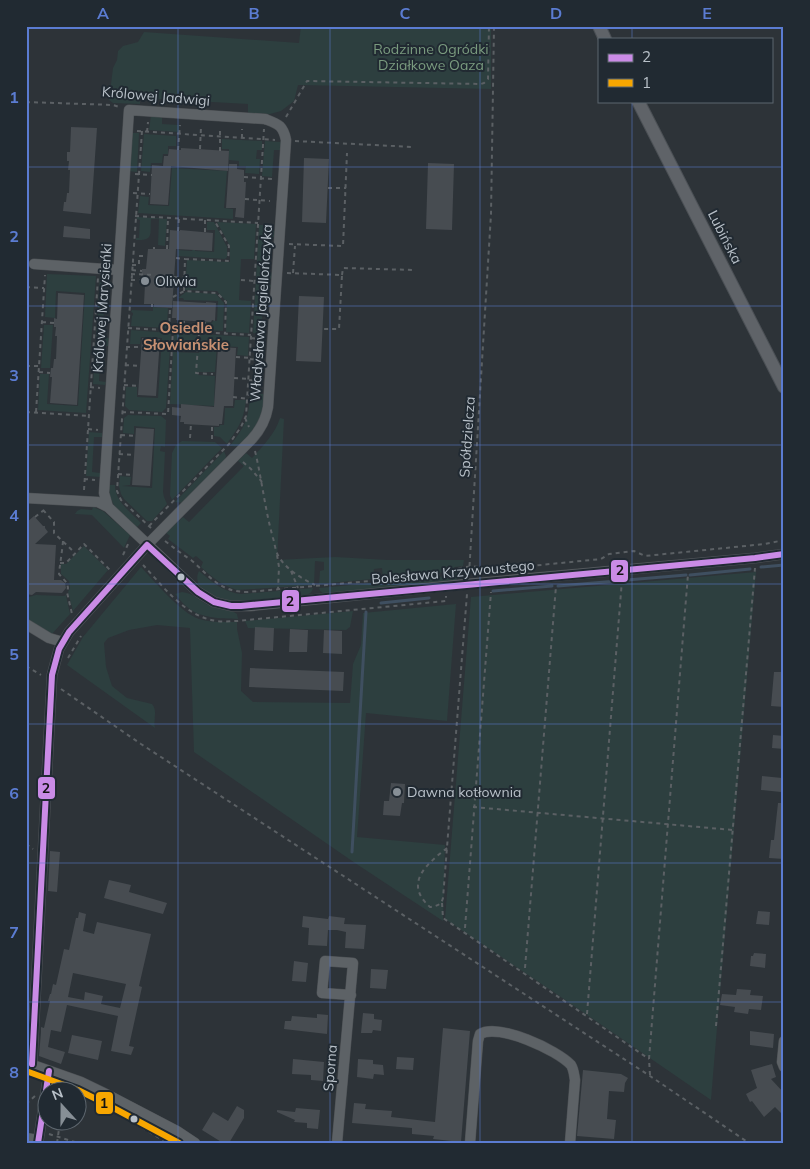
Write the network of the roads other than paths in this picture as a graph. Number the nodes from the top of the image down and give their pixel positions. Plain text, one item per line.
1 (599, 26) edge
2 (605, 38) edge
3 (639, 102) edge
4 (129, 110) joint
5 (281, 126) joint
6 (34, 264) dead end
7 (118, 270) junction
8 (784, 387) edge
9 (26, 498) edge
10 (108, 506) junction
11 (147, 544) junction
12 (784, 554) edge
13 (26, 624) edge
14 (63, 642) junction
15 (351, 995) dead end
16 (784, 1041) edge
17 (29, 1063) edge
18 (784, 1067) edge
19 (49, 1071) junction
20 (26, 1138) edge
21 (39, 1138) edge
22 (195, 1143) edge
23 (336, 1143) edge
24 (470, 1143) edge
25 (570, 1143) edge

1 - 2 main road
3 - 8 main road, Lubińska
4 - 5 street, Królowej Jadwigi
4 - 7 street, Królowej Marysieńki
5 - 11 street, Władysława Jagiellończyka
6 - 7 street
7 - 10 street, Królowej Marysieńki
9 - 10 street
10 - 11 street, Bolesława Krzywoustego
11 - 12 street, Bolesława Krzywoustego
11 - 14 street, Władysława Jagiellończyka
13 - 14 street
14 - 17 street, Władysława Jagiellończyka
15 - 23 street, Sporna
16 - 18 street
17 - 19 street
19 - 21 street
19 - 22 street
20 - 21 street
24 - 25 street

